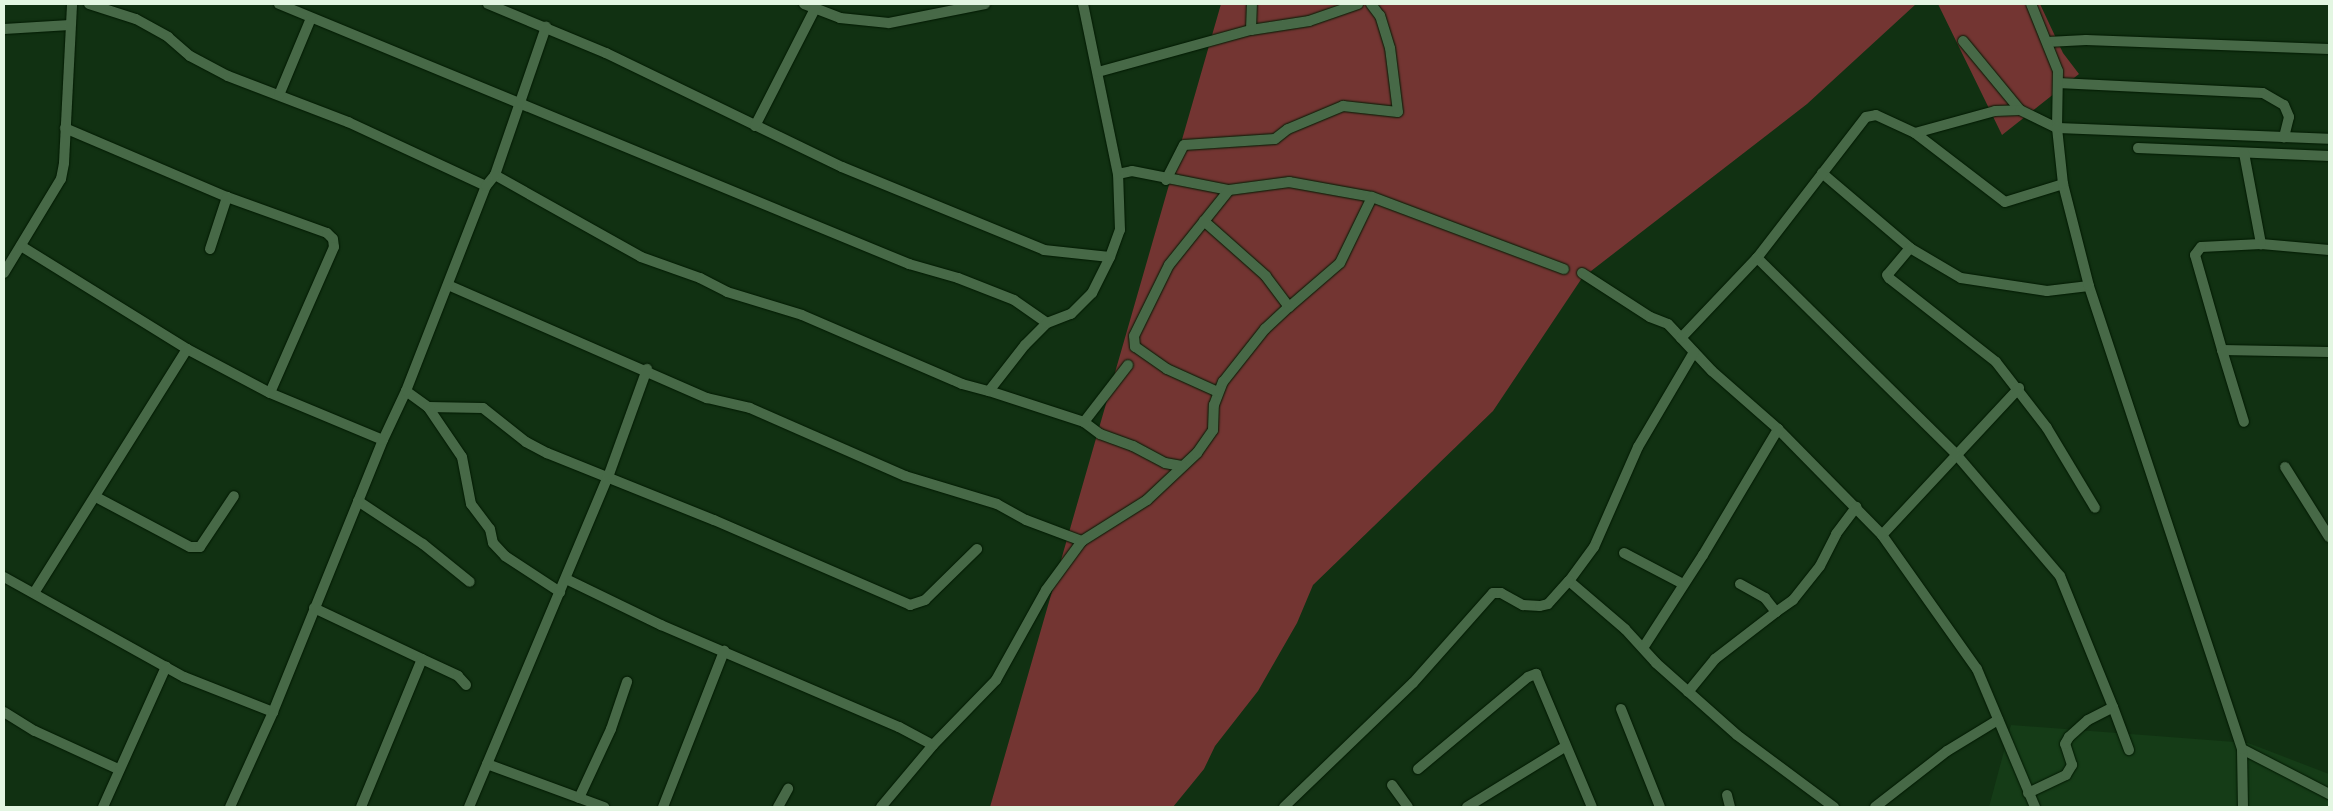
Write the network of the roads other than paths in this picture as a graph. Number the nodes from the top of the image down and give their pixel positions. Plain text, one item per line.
1 (72, 4) edge
2 (89, 4) edge
3 (279, 4) edge
4 (488, 4) edge
5 (804, 4) edge
6 (985, 4) edge
7 (1083, 4) edge
8 (1252, 4) edge
9 (1358, 4) edge
10 (1370, 4) edge
11 (2031, 4) edge
12 (965, 6) edge
13 (814, 9) junction
14 (311, 18) junction
15 (70, 25) junction
16 (546, 27) junction
17 (4, 29) edge
18 (1251, 30) junction
19 (1963, 41) dead end
20 (2047, 42) junction
21 (2329, 49) edge
22 (1098, 72) junction
23 (2058, 84) junction
24 (278, 95) junction
25 (519, 103) junction
26 (2020, 110) junction
27 (755, 126) junction
28 (65, 128) junction
29 (2057, 128) junction
30 (1915, 133) junction
31 (2284, 137) junction
32 (2329, 139) edge
33 (2138, 148) dead end
34 (2244, 153) junction
35 (2329, 156) edge
36 (1822, 173) junction
37 (1118, 174) junction
38 (495, 175) junction
39 (1166, 180) junction
40 (2063, 184) junction
41 (486, 186) junction
42 (1229, 190) junction
43 (227, 197) junction
44 (1372, 198) junction
45 (1204, 221) junction
46 (2262, 244) junction
47 (20, 246) junction
48 (1910, 248) junction
49 (210, 249) dead end
50 (2329, 250) edge
51 (1110, 257) junction
52 (1758, 258) junction
53 (1564, 269) dead end
54 (4, 273) edge
55 (1582, 274) dead end
56 (448, 285) junction
57 (2089, 286) junction
58 (1289, 307) junction
59 (1047, 323) junction
60 (1681, 338) junction
61 (187, 349) junction
62 (2222, 350) junction
63 (1694, 352) junction
64 (2329, 352) edge
65 (1128, 365) dead end
66 (647, 369) junction
67 (2019, 388) junction
68 (406, 391) junction
69 (989, 391) junction
70 (1218, 392) junction
71 (270, 394) junction
72 (428, 407) junction
73 (1084, 422) junction
74 (2244, 422) dead end
75 (1778, 429) junction
76 (383, 440) junction
77 (1955, 453) junction
78 (1182, 466) junction
79 (2284, 467) dead end
80 (608, 477) junction
81 (96, 496) junction
82 (234, 496) dead end
83 (358, 501) junction
84 (1856, 507) junction
85 (2095, 508) dead end
86 (1882, 535) junction
87 (2329, 537) edge
88 (1082, 540) junction
89 (977, 549) dead end
90 (1624, 553) dead end
91 (4, 577) edge
92 (566, 579) junction
93 (1569, 581) junction
94 (470, 582) dead end
95 (1683, 584) junction
96 (1740, 584) dead end
97 (34, 592) junction
98 (560, 592) junction
99 (314, 608) junction
100 (1776, 612) junction
101 (1643, 648) junction
102 (724, 652) junction
103 (422, 659) junction
104 (166, 667) junction
105 (627, 682) dead end
106 (466, 685) dead end
107 (1688, 692) junction
108 (2114, 707) junction
109 (1621, 709) dead end
110 (4, 712) edge
111 (273, 712) junction
112 (1998, 720) junction
113 (933, 745) junction
114 (1566, 746) junction
115 (2242, 749) junction
116 (2129, 750) dead end
117 (487, 764) junction
118 (118, 769) junction
119 (1418, 769) dead end
120 (1392, 785) dead end
121 (788, 789) dead end
122 (2028, 793) junction
123 (2329, 794) edge
124 (1727, 795) dead end
125 (579, 798) junction
126 (1590, 806) edge
127 (103, 807) edge
128 (230, 807) edge
129 (361, 807) edge
130 (469, 807) edge
131 (604, 807) edge
132 (663, 807) edge
133 (778, 807) edge
134 (881, 807) edge
135 (1284, 807) edge
136 (1408, 807) edge
137 (1467, 807) edge
138 (1660, 807) edge
139 (1730, 807) edge
140 (1834, 807) edge
141 (1875, 807) edge
142 (2035, 807) edge
143 (2243, 807) edge

1 - 15 street
2 - 24 street
3 - 14 street
4 - 16 street
5 - 13 street
6 - 12 street
7 - 22 street
8 - 18 street
9 - 18 street
10 - 39 street
11 - 20 street
12 - 13 street
13 - 27 street
14 - 24 street
14 - 25 street
15 - 17 street
15 - 28 street
16 - 25 street
16 - 27 street
18 - 22 street
19 - 26 street
20 - 21 street
20 - 23 street
22 - 37 street
23 - 29 street
23 - 31 street
24 - 41 street
25 - 38 street
25 - 59 street
26 - 29 street
26 - 30 street
27 - 51 street
28 - 43 street
28 - 47 street
29 - 31 street
29 - 40 street
30 - 36 street
30 - 40 street
31 - 32 street
33 - 34 street
34 - 35 street
34 - 46 street
36 - 48 street
36 - 52 street
37 - 39 street
37 - 51 street
38 - 41 street
38 - 69 street
39 - 42 street
40 - 57 street
41 - 56 street
42 - 44 street
42 - 45 street
43 - 49 street
43 - 71 street
44 - 53 street
44 - 58 street
45 - 58 street
45 - 70 street
46 - 50 street
46 - 62 street
47 - 54 street
47 - 61 street
48 - 57 street
48 - 67 street
51 - 59 street
52 - 60 street
52 - 77 street
55 - 60 street
56 - 66 street
56 - 68 street
57 - 115 street
58 - 70 street
59 - 69 street
60 - 63 street
61 - 71 street
61 - 81 street
62 - 64 street
62 - 74 street
63 - 75 street
63 - 93 street
65 - 73 street
66 - 80 street
66 - 88 street
67 - 77 street
67 - 85 street
68 - 72 street
68 - 76 street
69 - 73 street
70 - 78 street
71 - 76 street
72 - 80 street
72 - 98 street
73 - 78 street
75 - 84 street
75 - 95 street
76 - 83 street
77 - 86 street
77 - 108 street
78 - 88 street
79 - 87 street
80 - 89 street
80 - 92 street
81 - 82 street
81 - 97 street
83 - 94 street
83 - 99 street
84 - 86 street
84 - 100 street
86 - 112 street
88 - 113 street
90 - 95 street
91 - 97 street
92 - 98 street
92 - 102 street
93 - 101 street
93 - 135 street
95 - 101 street
96 - 100 street
97 - 104 street
98 - 117 street
99 - 103 street
99 - 111 street
100 - 107 street
101 - 107 street
102 - 113 street
102 - 132 street
103 - 106 street
103 - 129 street
104 - 111 street
104 - 118 street
105 - 125 street
107 - 140 street
108 - 116 street
108 - 122 street
109 - 138 street
110 - 118 street
111 - 128 street
112 - 122 street
112 - 141 street
113 - 134 street
114 - 119 street
114 - 126 street
114 - 137 street
115 - 123 street
115 - 143 street
117 - 125 street
117 - 130 street
118 - 127 street
120 - 136 street
121 - 133 street
122 - 142 street
124 - 139 street
125 - 131 street

